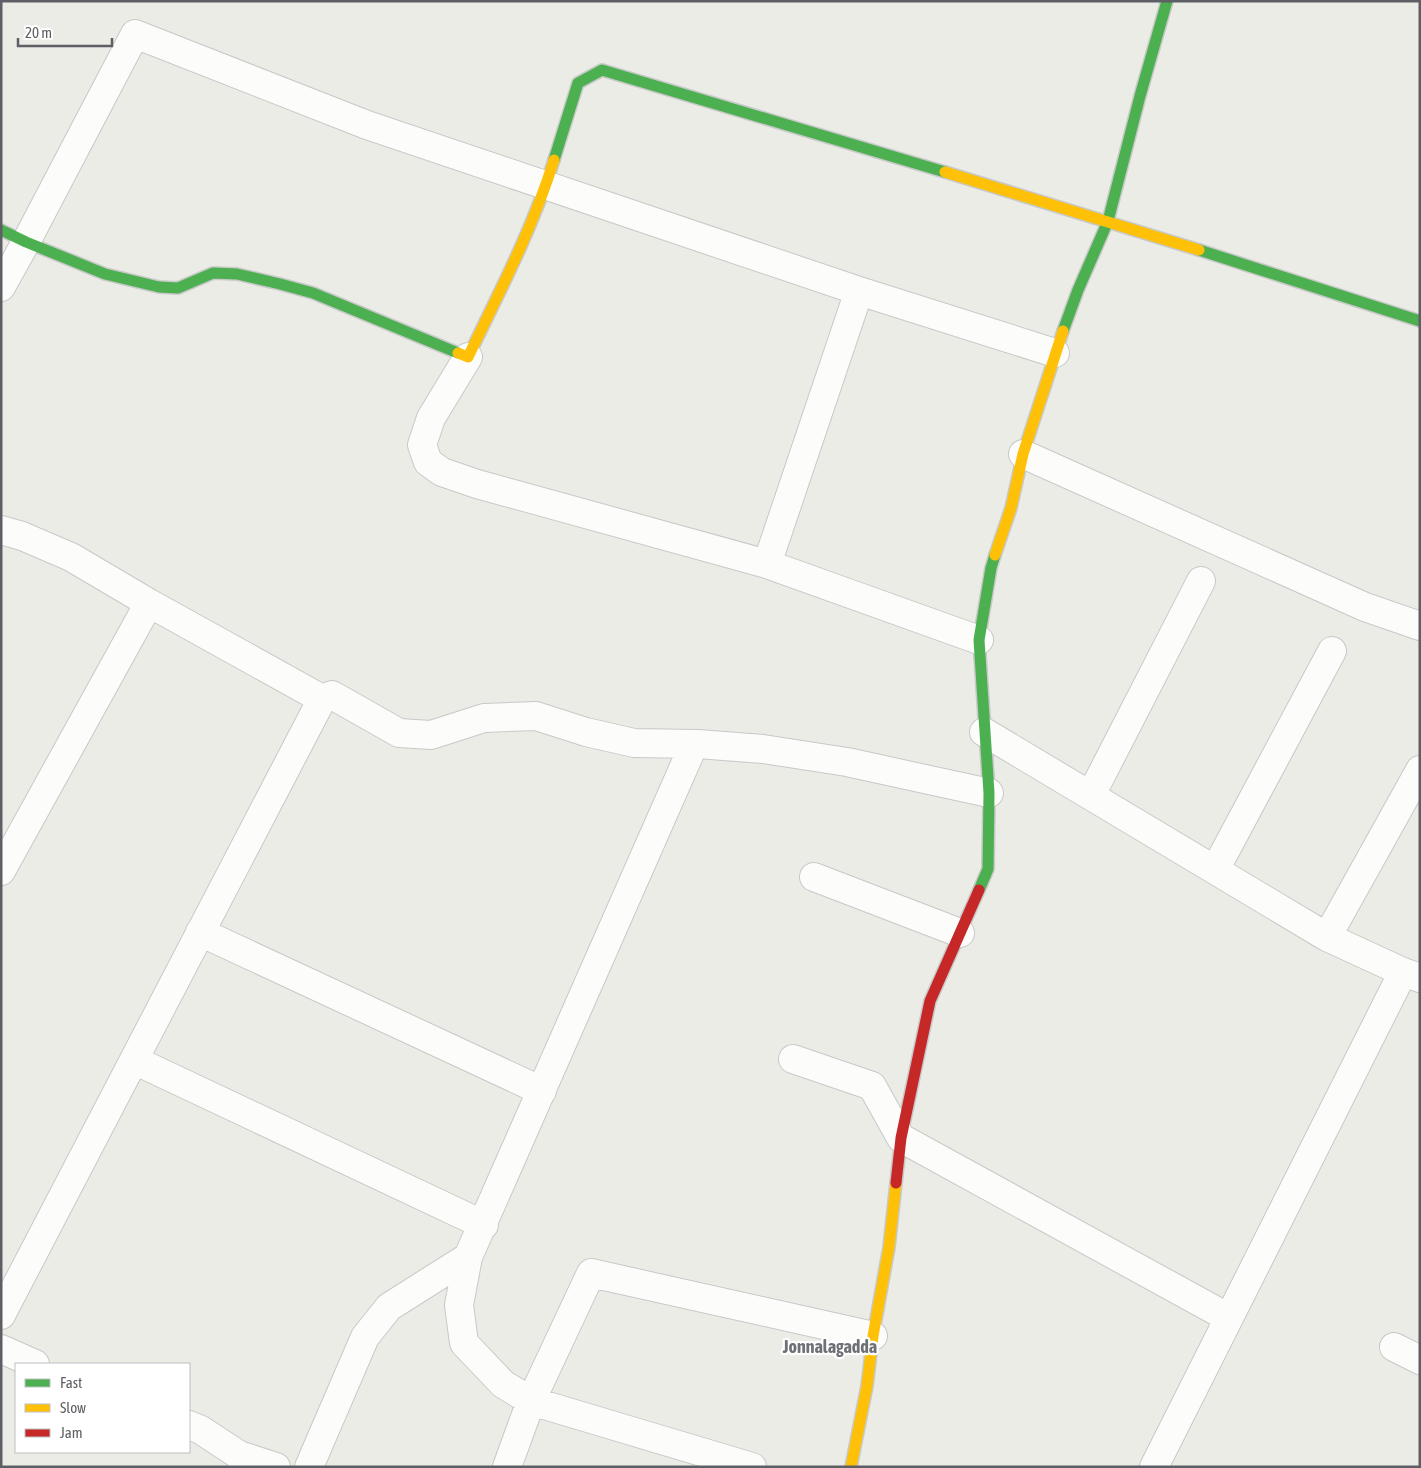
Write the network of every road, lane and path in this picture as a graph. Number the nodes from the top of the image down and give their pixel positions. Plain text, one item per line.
1 (1167, 1) edge
2 (546, 186) junction
3 (1108, 221) junction
4 (1, 230) edge
5 (26, 242) junction
6 (1, 286) edge
7 (860, 291) junction
8 (1420, 321) edge
9 (1054, 353) junction
10 (468, 356) junction
11 (1023, 454) junction
12 (1, 530) edge
13 (767, 564) junction
14 (1201, 581) dead end
15 (149, 603) junction
16 (1420, 626) edge
17 (979, 640) junction
18 (1332, 651) dead end
19 (322, 699) junction
20 (984, 732) junction
21 (694, 744) junction
22 (1420, 770) edge
23 (989, 793) junction
24 (1091, 795) junction
25 (1215, 870) junction
26 (1, 871) edge
27 (814, 877) dead end
28 (200, 932) junction
29 (960, 933) junction
30 (1326, 937) junction
31 (1411, 975) edge
32 (793, 1059) dead end
33 (134, 1060) junction
34 (542, 1091) junction
35 (901, 1138) junction
36 (484, 1225) junction
37 (468, 1257) junction
38 (1, 1315) edge
39 (1229, 1318) junction
40 (873, 1336) junction
41 (1394, 1347) dead end
42 (1, 1349) edge
43 (1420, 1360) edge
44 (33, 1363) edge
45 (532, 1401) junction
46 (190, 1426) edge
47 (241, 1461) edge
48 (276, 1467) edge
49 (309, 1467) edge
50 (507, 1467) edge
51 (752, 1467) edge
52 (851, 1467) edge
53 (1154, 1467) edge

1 - 3 street
2 - 3 street
2 - 5 street
2 - 7 street
2 - 10 street
3 - 8 street
3 - 9 street
4 - 5 street
5 - 6 street
5 - 10 street
7 - 9 street
7 - 13 street
9 - 11 street
10 - 13 street
11 - 16 street
11 - 17 street
12 - 15 street
13 - 17 street
14 - 24 street
15 - 19 street
15 - 26 street
17 - 20 street
18 - 25 street
19 - 21 street
19 - 28 street
20 - 23 street
20 - 24 street
21 - 23 street
21 - 34 street
22 - 30 street
23 - 29 street
24 - 25 street
25 - 30 street
27 - 29 street
28 - 33 street
28 - 34 street
29 - 35 street
30 - 31 street
31 - 39 street
32 - 35 street
33 - 36 street
33 - 38 street
34 - 36 street
35 - 39 street
35 - 40 street
36 - 37 street
37 - 45 street
37 - 49 street
39 - 53 street
40 - 45 street
40 - 52 street
41 - 43 street
42 - 44 street
45 - 50 street
45 - 51 street
46 - 47 street
47 - 48 street

